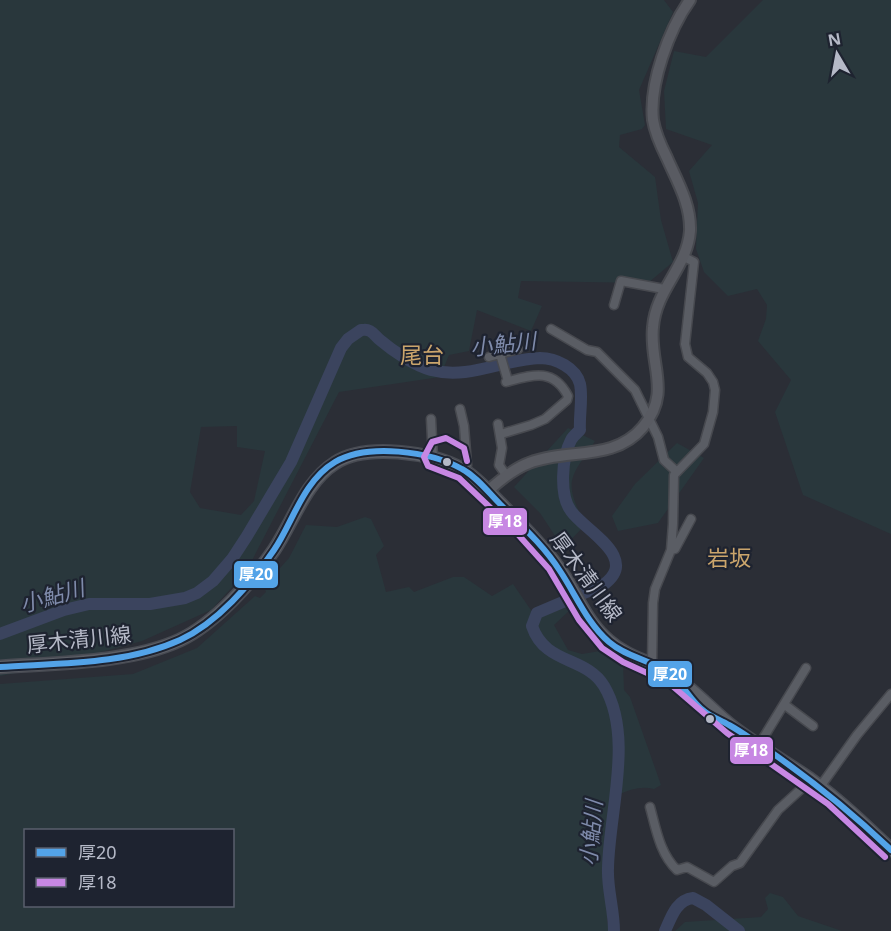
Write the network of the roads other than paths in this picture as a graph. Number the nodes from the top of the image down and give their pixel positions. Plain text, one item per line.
1 (690, 0) edge
2 (684, 257) junction
3 (664, 289) junction
4 (614, 305) dead end
5 (551, 329) dead end
6 (518, 349) dead end
7 (501, 355) junction
8 (489, 357) dead end
9 (460, 409) dead end
10 (649, 418) junction
11 (432, 419) dead end
12 (498, 424) dead end
13 (501, 434) junction
14 (433, 458) junction
15 (461, 469) junction
16 (500, 471) junction
17 (677, 472) junction
18 (488, 490) junction
19 (691, 519) dead end
20 (671, 550) junction
21 (652, 665) junction
22 (0, 667) edge
23 (806, 668) dead end
24 (891, 694) edge
25 (785, 705) junction
26 (813, 726) dead end
27 (759, 745) junction
28 (815, 784) junction
29 (650, 807) dead end
30 (891, 850) edge

1 - 2 street
2 - 3 street
2 - 17 street
3 - 4 street
3 - 10 street
5 - 10 street
6 - 7 street
7 - 8 street
7 - 13 street
9 - 15 street
10 - 16 street
10 - 17 street
11 - 14 street
12 - 13 street
13 - 16 street
14 - 15 main road, 厚木清川線
14 - 22 main road, 厚木清川線
15 - 18 main road, 厚木清川線
16 - 18 street
17 - 20 street
18 - 21 main road, 厚木清川線
19 - 20 street
20 - 21 street
21 - 27 main road, 厚木清川線
23 - 25 street
24 - 28 street
25 - 26 street
25 - 27 street
27 - 28 main road, 厚木清川線
28 - 29 street
28 - 30 main road, 厚木清川線

